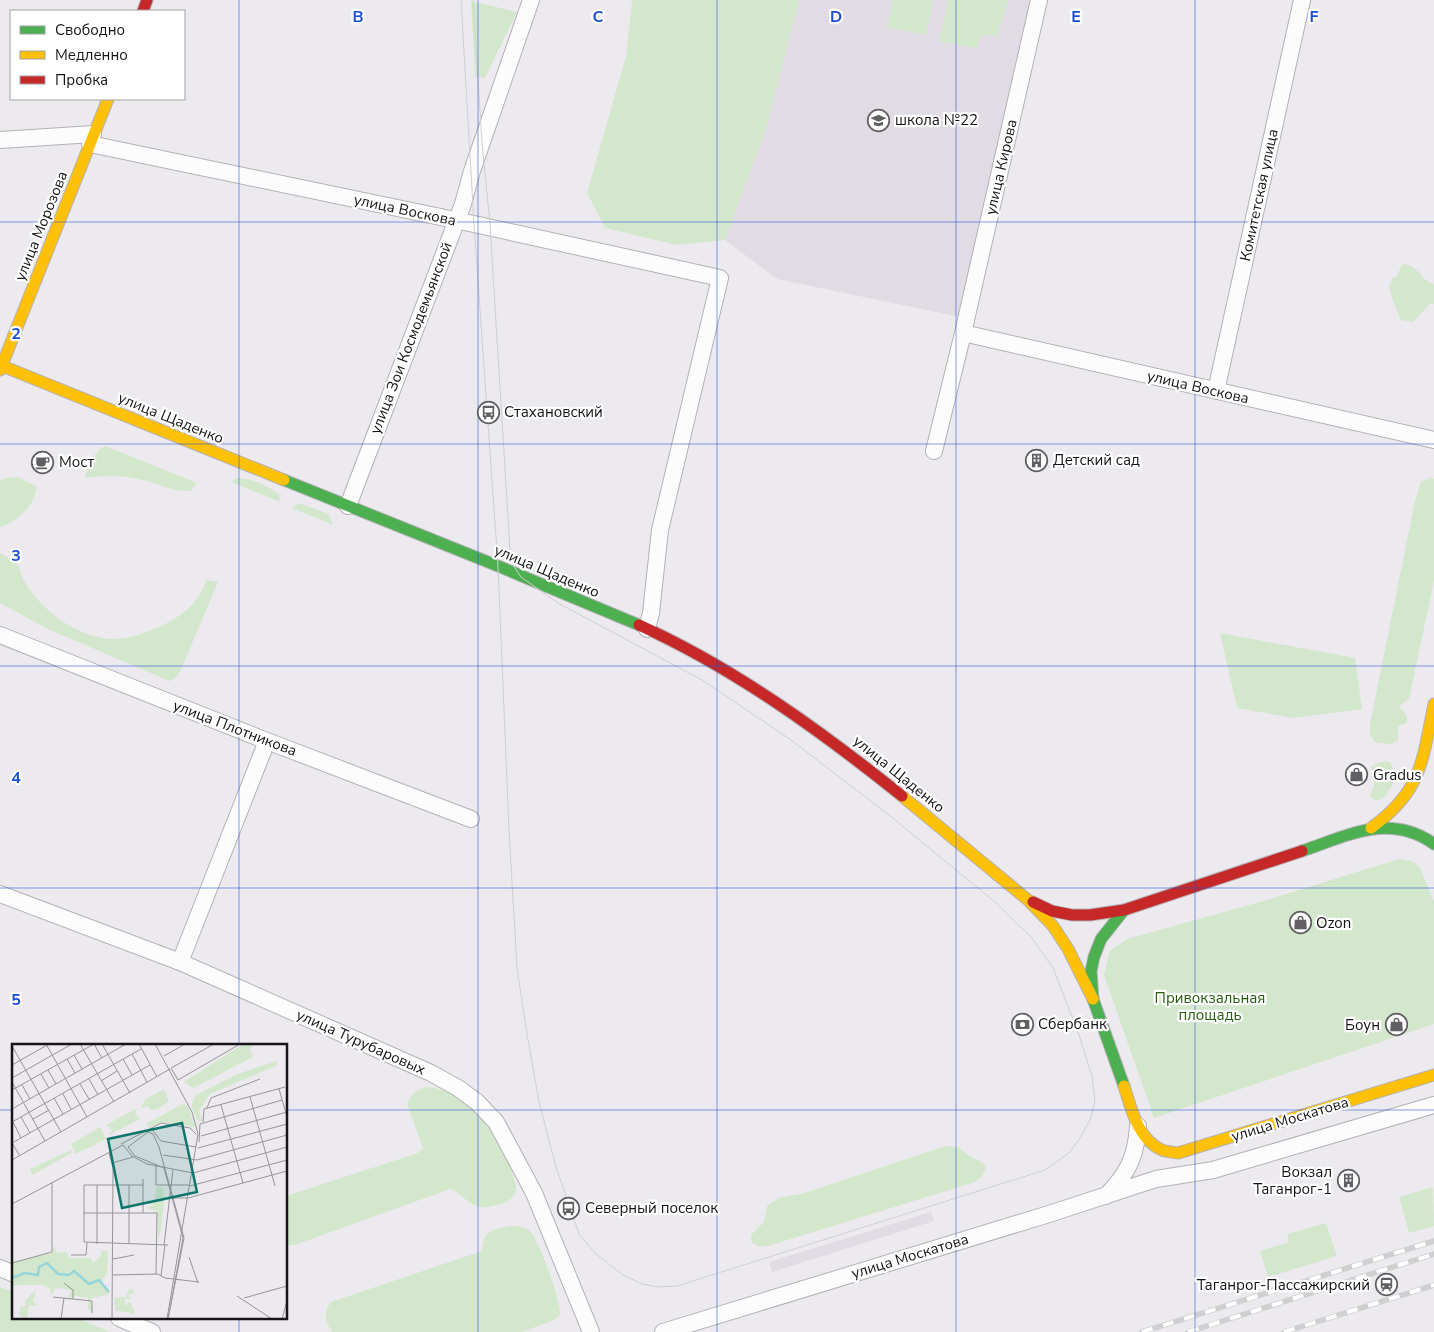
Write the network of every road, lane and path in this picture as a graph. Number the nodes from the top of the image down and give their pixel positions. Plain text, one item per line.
1 (531, 0) edge
2 (1039, 0) edge
3 (1302, 0) edge
4 (108, 100) edge
5 (92, 139) junction
6 (0, 140) edge
7 (456, 221) junction
8 (963, 333) junction
9 (0, 367) edge
10 (1216, 391) junction
11 (1434, 440) edge
12 (934, 451) dead end
13 (348, 506) junction
14 (647, 629) junction
15 (0, 635) edge
16 (1434, 704) edge
17 (267, 741) junction
18 (471, 819) dead end
19 (1371, 828) junction
20 (1434, 844) edge
21 (0, 894) edge
22 (1028, 900) junction
23 (1124, 910) junction
24 (180, 962) junction
25 (1093, 999) junction
26 (1434, 1075) edge
27 (1434, 1105) edge
28 (1138, 1126) junction
29 (1178, 1153) junction
30 (1156, 1179) junction
31 (1106, 1196) junction
32 (0, 1268) edge
33 (12, 1273) edge
34 (124, 1320) edge
35 (152, 1332) edge
36 (591, 1332) edge
37 (663, 1332) edge

1 - 7 street, улица Зои Космодемьянской
2 - 8 street, улица Кирова
3 - 10 street, Комитетская улица
4 - 5 main road, улица Морозова
5 - 6 street, улица Воскова
5 - 7 street, улица Воскова
5 - 9 main road, улица Морозова
7 - 13 street, улица Зои Космодемьянской
7 - 14 street, улица Воскова
8 - 10 street, улица Воскова
8 - 12 street, улица Кирова
9 - 13 main road, улица Щаденко
10 - 11 street, улица Воскова
13 - 14 main road, улица Щаденко
14 - 22 main road, улица Щаденко
15 - 17 street, улица Плотникова
16 - 19 main road
17 - 18 street, улица Плотникова
17 - 24 street
19 - 20 main road
19 - 23 main road
21 - 24 street, улица Турубаровых
22 - 23 main road, улица Щаденко
22 - 25 main road, улица Щаденко
23 - 25 main road
24 - 36 street, улица Турубаровых
25 - 28 main road
26 - 29 main road, улица Москатова
27 - 30 street, улица Москатова
28 - 29 main road
28 - 31 street
29 - 30 street
30 - 31 street, улица Москатова
31 - 37 street, улица Москатова
32 - 33 street
34 - 35 street

